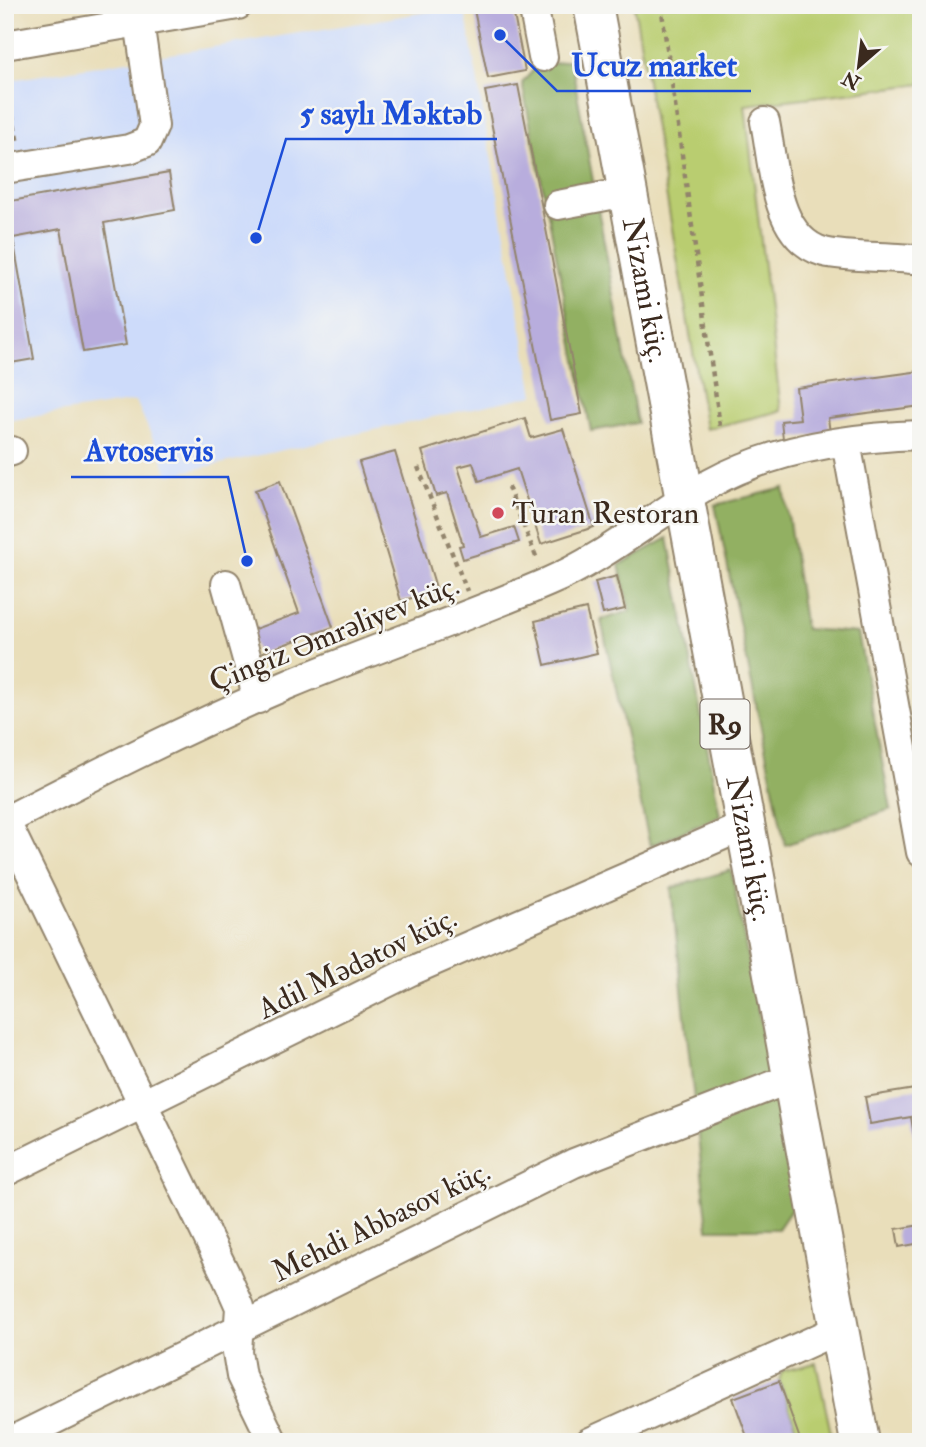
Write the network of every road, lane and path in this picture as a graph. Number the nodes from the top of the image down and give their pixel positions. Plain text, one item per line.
1 (238, 5) edge
2 (533, 5) edge
3 (593, 5) edge
4 (661, 5) edge
5 (139, 21) junction
6 (5, 45) edge
7 (542, 57) dead end
8 (5, 76) edge
9 (765, 122) dead end
10 (13, 167) edge
11 (627, 192) junction
12 (558, 205) dead end
13 (921, 260) edge
14 (720, 426) dead end
15 (921, 435) edge
16 (846, 442) junction
17 (418, 467) dead end
18 (509, 487) dead end
19 (683, 500) junction
20 (547, 583) junction
21 (226, 584) dead end
22 (474, 611) junction
23 (258, 699) junction
24 (5, 821) edge
25 (744, 826) junction
26 (921, 852) edge
27 (792, 1078) junction
28 (142, 1104) junction
29 (5, 1172) edge
30 (241, 1328) junction
31 (839, 1329) junction
32 (9, 1442) edge
33 (272, 1442) edge
34 (590, 1442) edge
35 (860, 1442) edge

1 - 5 street
2 - 7 street
3 - 11 highway, Nizami küç. / R9
4 - 14 path
5 - 6 street
5 - 10 street
8 - 10 path
9 - 13 street
11 - 12 street
11 - 19 highway, Nizami küç. / R9
15 - 16 street, Çingiz Əmrəliyev küç.
16 - 19 street, Çingiz Əmrəliyev küç.
16 - 26 street
17 - 22 path
18 - 20 path
19 - 20 street, Çingiz Əmrəliyev küç.
19 - 25 highway, Nizami küç. / R9
20 - 22 street, Çingiz Əmrəliyev küç.
21 - 23 street
22 - 23 street, Çingiz Əmrəliyev küç.
23 - 24 street, Çingiz Əmrəliyev küç.
24 - 28 street
25 - 27 highway, Nizami küç. / R9
25 - 28 street, Adil Mədətov küç.
27 - 30 street, Mehdi Abbasov küç.
27 - 31 highway, Nizami küç. / R9
28 - 29 street, Adil Mədətov küç.
28 - 30 street
30 - 32 street, Mehdi Abbasov küç.
30 - 33 street
31 - 34 street
31 - 35 highway, Nizami küç. / R9

